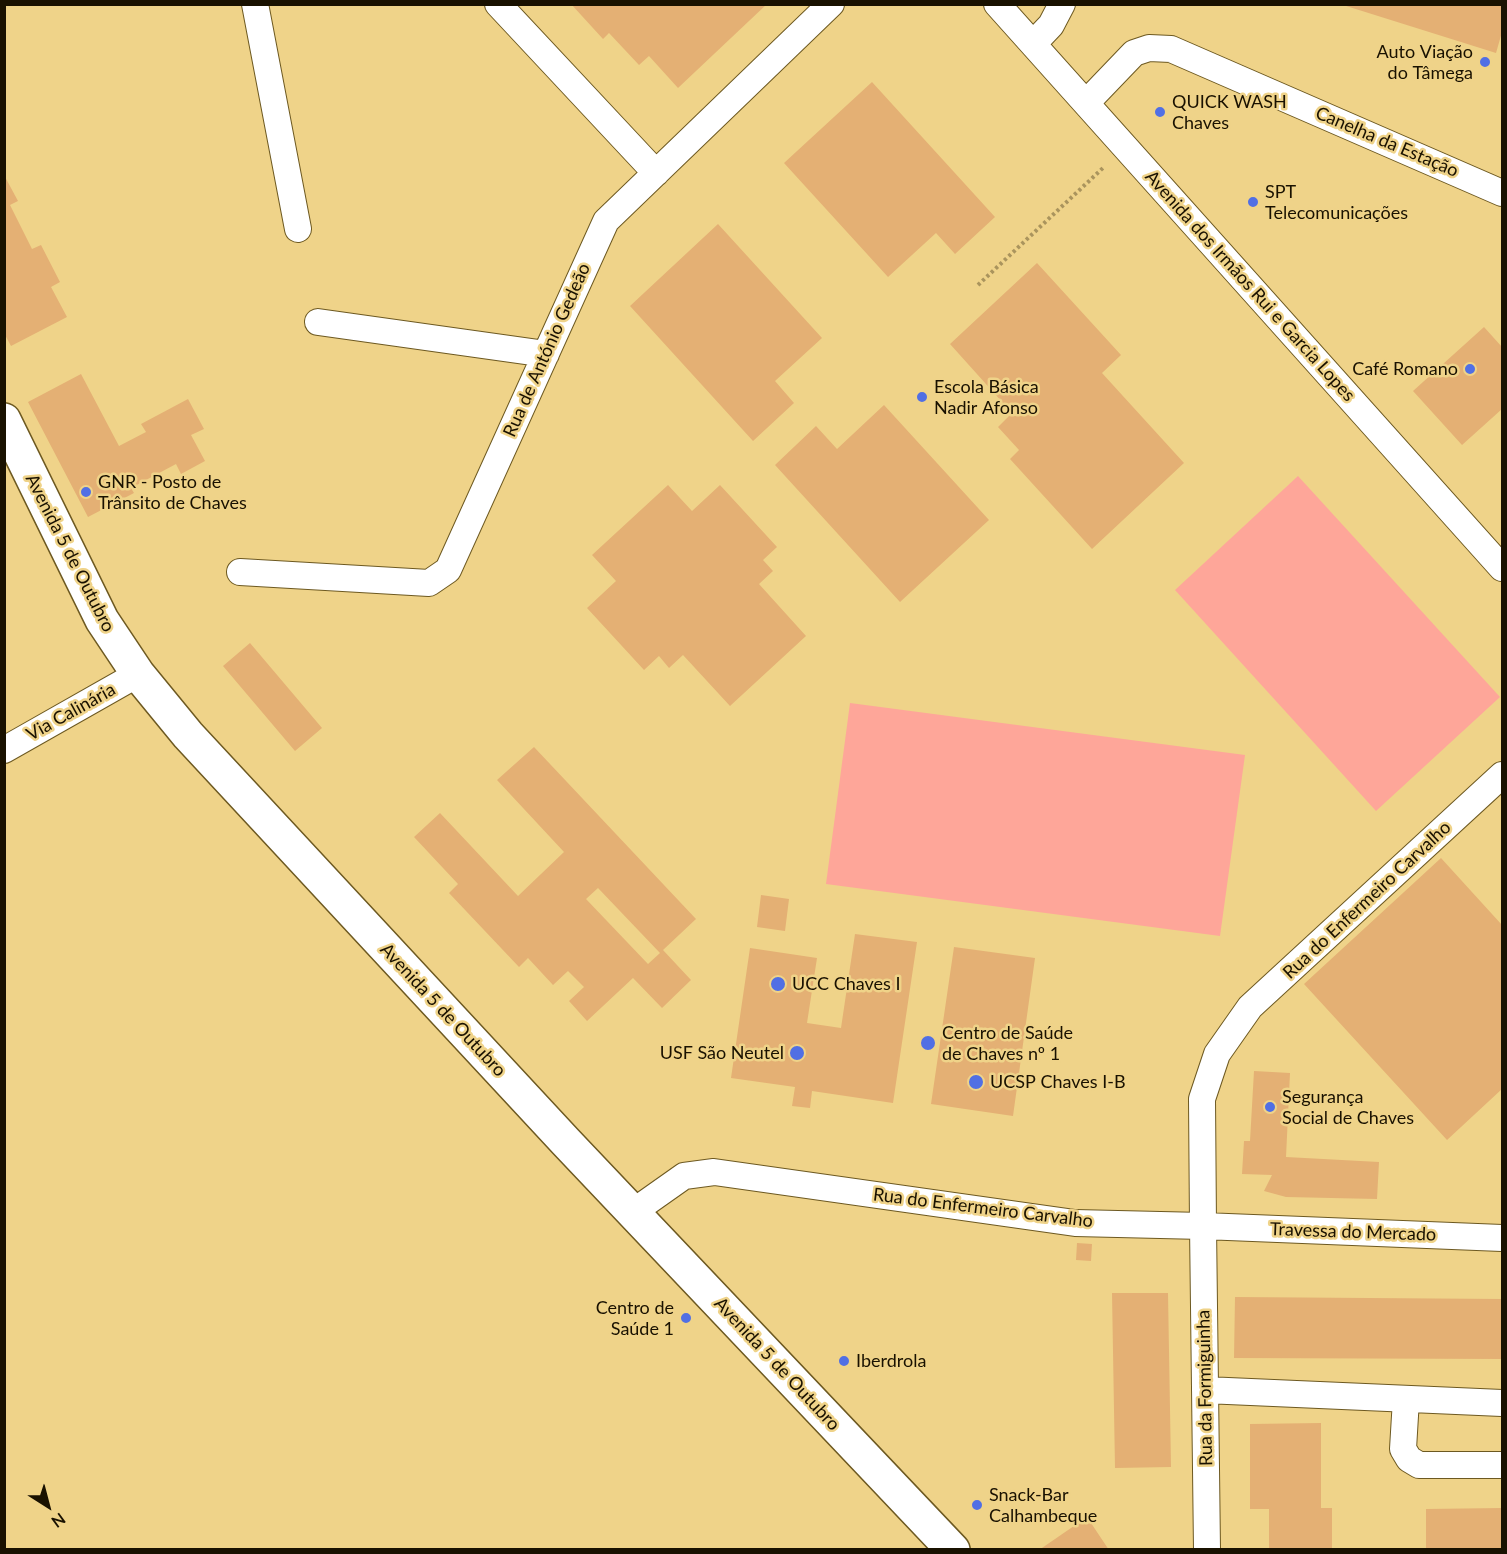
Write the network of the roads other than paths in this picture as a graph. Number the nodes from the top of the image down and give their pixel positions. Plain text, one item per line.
1 (255, 4) edge
2 (498, 4) edge
3 (831, 4) edge
4 (997, 4) edge
5 (1062, 4) edge
6 (1033, 44) junction
7 (1086, 103) junction
8 (656, 172) junction
9 (1503, 193) edge
10 (298, 229) dead end
11 (318, 322) dead end
12 (546, 354) junction
13 (4, 420) edge
14 (1503, 568) edge
15 (240, 572) dead end
16 (138, 674) junction
17 (4, 750) edge
18 (1503, 775) edge
19 (633, 1212) junction
20 (1203, 1226) junction
21 (1503, 1238) edge
22 (1205, 1390) junction
23 (1406, 1399) junction
24 (1503, 1403) edge
25 (1503, 1465) edge
26 (953, 1550) edge
27 (1207, 1550) edge

1 - 10 street
2 - 8 street
3 - 8 street, Rua de António Gedeão
4 - 6 street, Avenida dos Irmãos Rui e Garcia Lopes
5 - 6 street
6 - 7 street, Avenida dos Irmãos Rui e Garcia Lopes
7 - 9 street, Canelha da Estação
7 - 14 street, Avenida dos Irmãos Rui e Garcia Lopes
8 - 12 street, Rua de António Gedeão
11 - 12 street
12 - 15 street, Rua de António Gedeão
13 - 16 main road, Avenida 5 de Outubro
16 - 17 street, Via Calinária
16 - 19 main road, Avenida 5 de Outubro
18 - 20 street, Rua do Enfermeiro Carvalho
19 - 20 street, Rua do Enfermeiro Carvalho
19 - 26 main road, Avenida 5 de Outubro
20 - 21 street, Travessa do Mercado
20 - 22 street, Rua da Formiguinha
22 - 23 street
22 - 27 street, Rua da Formiguinha
23 - 24 street
23 - 25 street

